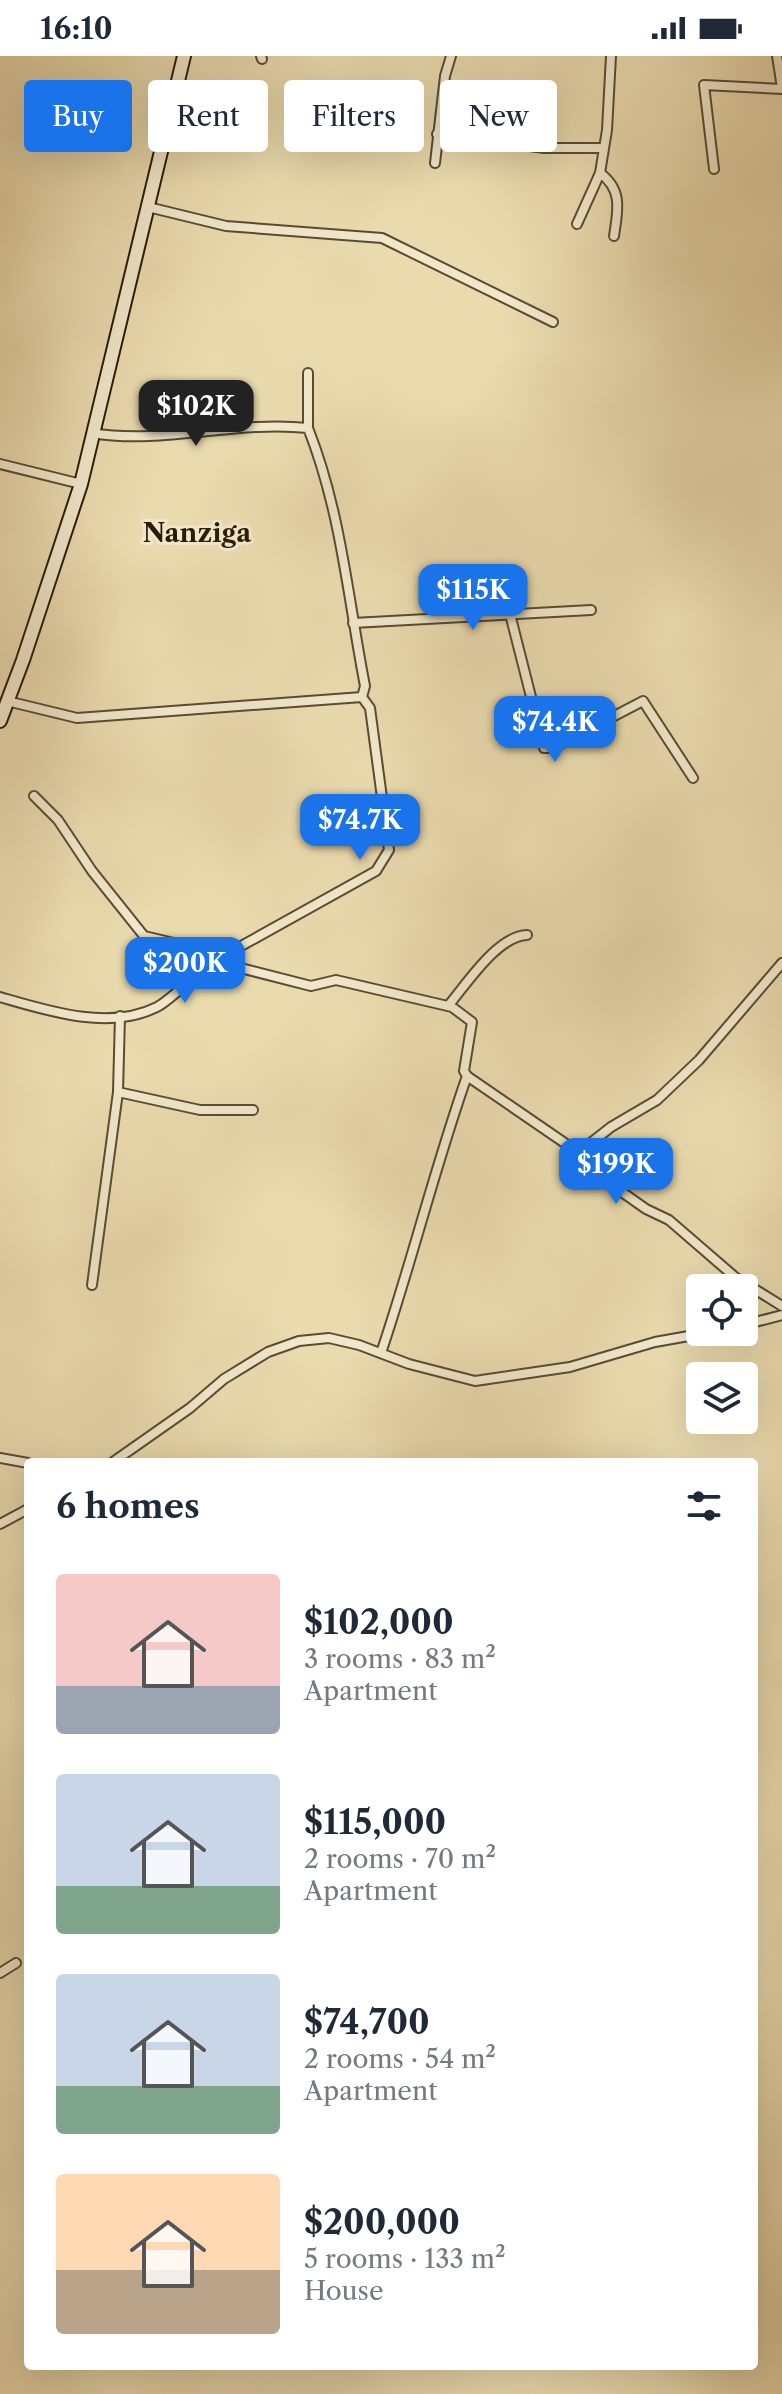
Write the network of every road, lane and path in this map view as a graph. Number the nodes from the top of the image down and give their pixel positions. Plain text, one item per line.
1 (184, 56) edge
2 (451, 56) edge
3 (611, 56) edge
4 (777, 56) edge
5 (782, 89) edge
6 (437, 134) junction
7 (604, 148) junction
8 (435, 163) dead end
9 (714, 169) dead end
10 (600, 173) junction
11 (148, 207) junction
12 (577, 224) dead end
13 (614, 236) dead end
14 (553, 322) dead end
15 (308, 373) dead end
16 (308, 428) junction
17 (92, 433) junction
18 (0, 464) edge
19 (81, 484) junction
20 (591, 610) dead end
21 (510, 614) junction
22 (353, 623) junction
23 (362, 697) junction
24 (7, 701) junction
25 (0, 721) edge
26 (693, 778) dead end
27 (34, 796) dead end
28 (527, 935) dead end
29 (223, 959) junction
30 (782, 963) edge
31 (0, 997) edge
32 (448, 1006) junction
33 (120, 1016) junction
34 (467, 1076) junction
35 (118, 1092) junction
36 (253, 1110) dead end
37 (578, 1153) junction
38 (92, 1285) dead end
39 (782, 1306) edge
40 (782, 1315) edge
41 (758, 1321) edge
42 (686, 1336) edge
43 (381, 1353) junction
44 (0, 1458) edge
45 (119, 1458) edge
46 (24, 1462) edge
47 (24, 1511) edge
48 (0, 1524) edge
49 (16, 1963) dead end
50 (0, 1973) edge

1 - 11 street
2 - 6 street
3 - 7 street
4 - 5 street
5 - 9 street
6 - 7 street
6 - 8 street
7 - 10 street
10 - 12 street
10 - 13 street
11 - 14 street
11 - 17 street
15 - 16 street
16 - 17 street
16 - 22 street
17 - 19 street
18 - 19 street
19 - 24 street
20 - 21 street
21 - 22 street
21 - 26 street
22 - 23 street
23 - 24 street
23 - 29 street
24 - 25 street
27 - 29 street
28 - 32 street
29 - 32 street
29 - 33 street
30 - 37 street
31 - 33 street
32 - 34 street
33 - 35 street
34 - 37 street
34 - 43 street
35 - 36 street
35 - 38 street
37 - 39 street
40 - 41 street
42 - 43 street
43 - 45 street
44 - 46 street
47 - 48 street
49 - 50 street

